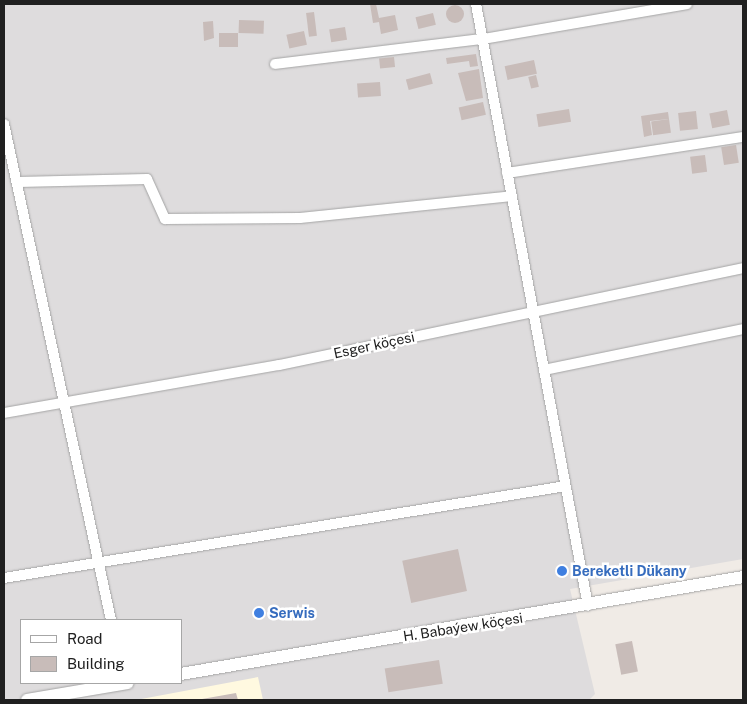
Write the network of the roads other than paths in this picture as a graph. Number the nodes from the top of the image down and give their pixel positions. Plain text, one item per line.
1 (476, 4) edge
2 (687, 4) edge
3 (483, 39) junction
4 (275, 64) dead end
5 (4, 124) edge
6 (743, 137) edge
7 (508, 173) junction
8 (18, 182) junction
9 (512, 196) junction
10 (743, 268) edge
11 (533, 312) junction
12 (743, 329) edge
13 (544, 370) junction
14 (64, 402) junction
15 (4, 412) edge
16 (566, 486) junction
17 (99, 562) junction
18 (743, 577) edge
19 (4, 578) edge
20 (588, 606) junction
21 (111, 619) edge
22 (182, 674) edge
23 (119, 684) edge
24 (27, 700) edge

1 - 3 street
2 - 3 street
3 - 4 street
3 - 7 street
5 - 8 street
6 - 7 street
7 - 9 street
8 - 9 street
8 - 14 street
9 - 11 street
10 - 11 street, Esger köçesi
11 - 13 street
11 - 14 street, Esger köçesi
12 - 13 street
13 - 16 street
14 - 15 street, Esger köçesi
14 - 17 street
16 - 17 street
16 - 20 street
17 - 19 street
17 - 21 street
18 - 20 street, H. Babaýew köçesi
20 - 22 street, H. Babaýew köçesi
23 - 24 street

